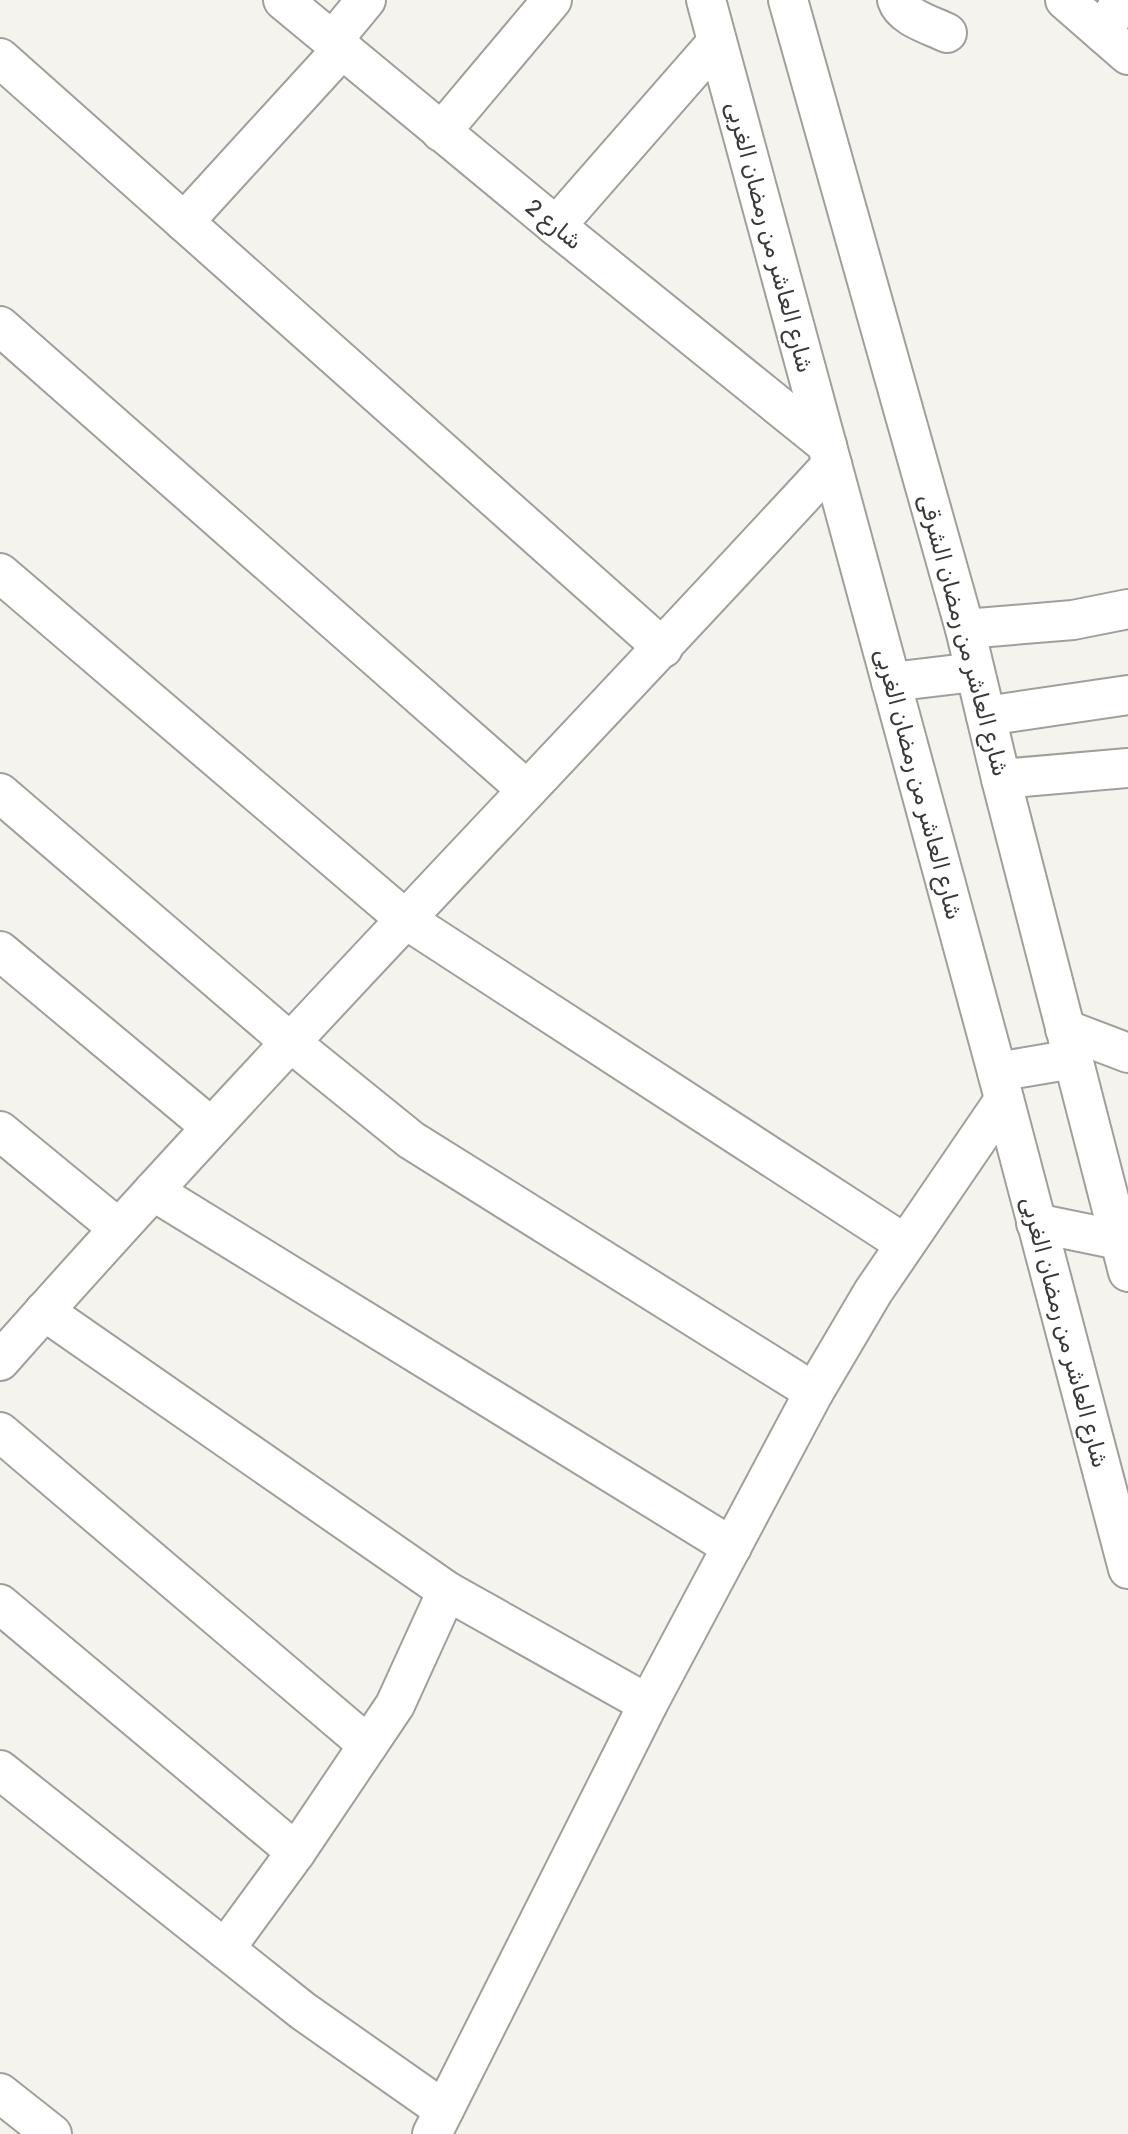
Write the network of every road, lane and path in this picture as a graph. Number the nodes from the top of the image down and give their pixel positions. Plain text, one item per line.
1 (284, 0) edge
2 (366, 0) edge
3 (552, 0) edge
4 (706, 0) edge
5 (788, 0) edge
6 (897, 0) edge
7 (1065, 0) edge
8 (1121, 0) edge
9 (947, 33) dead end
10 (717, 42) junction
11 (338, 44) junction
12 (1116, 44) edge
13 (0, 58) edge
14 (441, 132) junction
15 (184, 222) junction
16 (556, 226) junction
17 (0, 326) edge
18 (829, 454) junction
19 (0, 573) edge
20 (1128, 609) edge
21 (965, 629) junction
22 (663, 648) junction
23 (975, 672) junction
24 (891, 682) junction
25 (1128, 695) edge
26 (986, 716) junction
27 (1128, 768) edge
28 (1001, 779) junction
29 (527, 790) junction
30 (0, 793) edge
31 (405, 919) junction
32 (0, 951) edge
33 (290, 1042) junction
34 (1069, 1044) junction
35 (1128, 1053) edge
36 (1000, 1086) junction
37 (211, 1127) junction
38 (0, 1131) edge
39 (153, 1191) junction
40 (1036, 1223) junction
41 (118, 1228) junction
42 (905, 1244) junction
43 (1125, 1251) edge
44 (44, 1311) junction
45 (0, 1361) edge
46 (814, 1392) junction
47 (0, 1432) edge
48 (732, 1547) junction
49 (1128, 1569) edge
50 (447, 1591) junction
51 (0, 1604) edge
52 (648, 1704) junction
53 (368, 1745) junction
54 (0, 1770) edge
55 (296, 1852) junction
56 (225, 1949) junction
57 (0, 2093) edge
58 (438, 2122) edge
59 (52, 2134) edge

1 - 11 street, شارع 2
2 - 11 street
3 - 14 street
4 - 10 street, شارع العاشر من رمضان الغربى
5 - 21 street, شارع العاشر من رمضان الشرقى
6 - 9 street
7 - 12 street
8 - 12 street
10 - 16 street
10 - 18 street, شارع العاشر من رمضان الغربى
11 - 14 street, شارع 2
11 - 15 street
13 - 15 street
14 - 16 street, شارع 2
15 - 22 street
16 - 18 street, شارع 2
17 - 29 street
18 - 22 street
18 - 24 street, شارع العاشر من رمضان الغربى
19 - 31 street
20 - 21 street
21 - 23 street, شارع العاشر من رمضان الشرقى
22 - 29 street
23 - 24 street
23 - 26 street, شارع العاشر من رمضان الشرقى
24 - 36 street, شارع العاشر من رمضان الغربى
25 - 26 street
26 - 28 street, شارع العاشر من رمضان الشرقى
27 - 28 street
28 - 34 street, شارع العاشر من رمضان الشرقى
29 - 31 street
30 - 33 street
31 - 33 street
31 - 42 street
32 - 37 street
33 - 37 street
33 - 46 street
34 - 35 street
34 - 36 street
34 - 43 street, شارع العاشر من رمضان الشرقى
36 - 40 street, شارع العاشر من رمضان الغربى
36 - 42 street
37 - 39 street
38 - 41 street
39 - 41 street
39 - 48 street
40 - 43 street
40 - 49 street, شارع العاشر من رمضان الغربى
41 - 44 street
42 - 46 street
44 - 45 street
44 - 50 street
46 - 48 street
47 - 53 street
48 - 52 street
50 - 52 street
50 - 53 street
51 - 55 street
52 - 58 street
53 - 55 street
54 - 56 street
55 - 56 street
56 - 58 street
57 - 59 street

